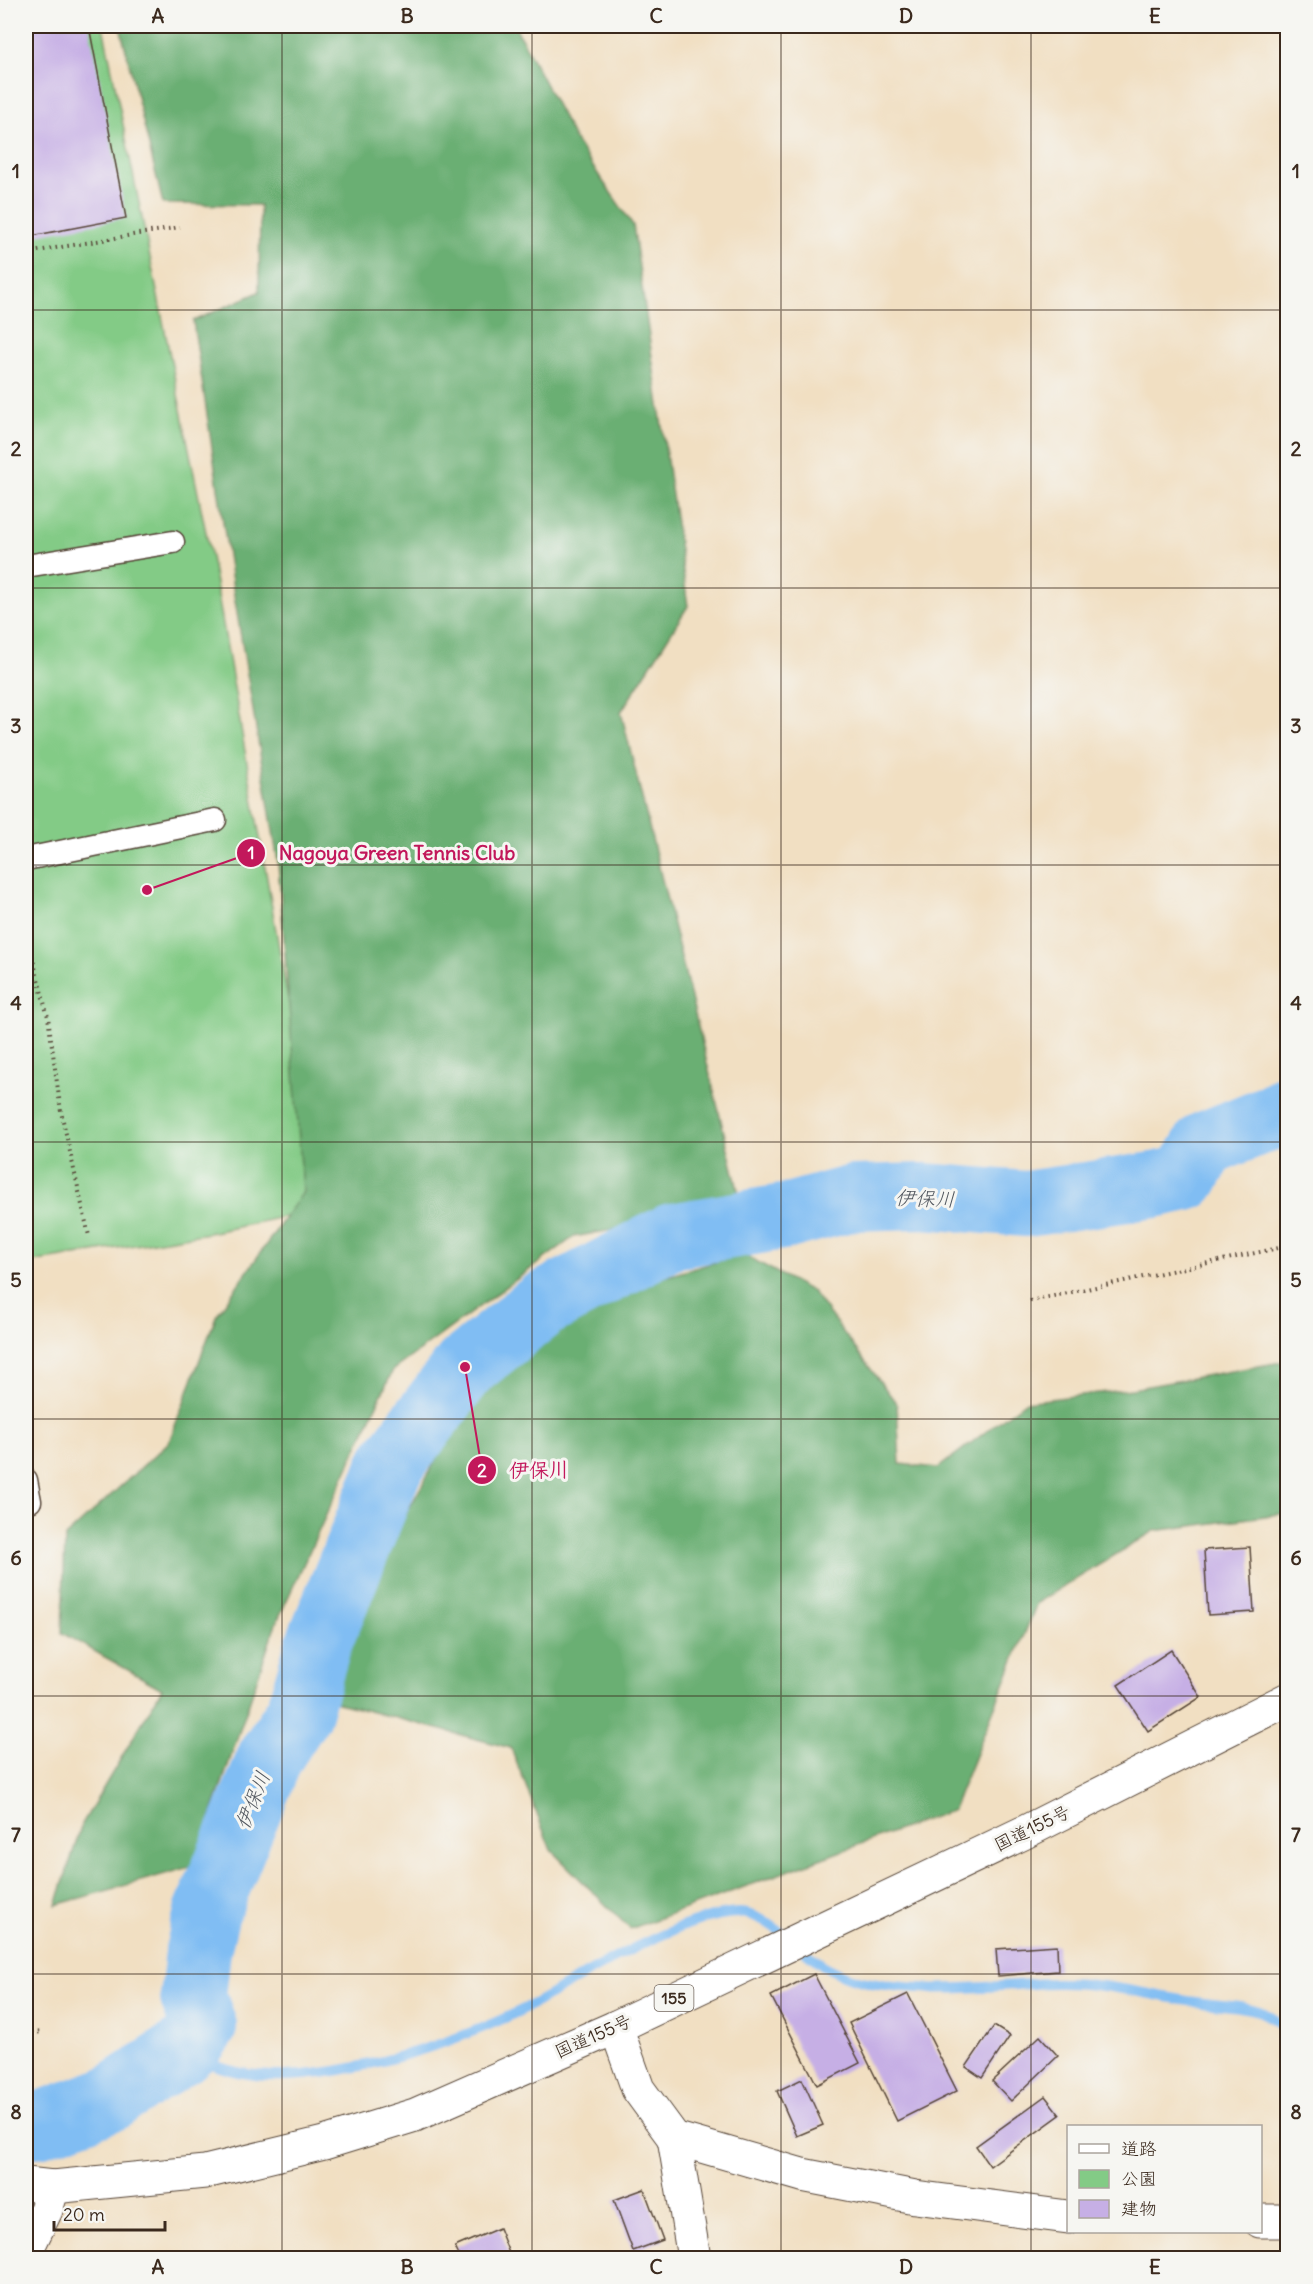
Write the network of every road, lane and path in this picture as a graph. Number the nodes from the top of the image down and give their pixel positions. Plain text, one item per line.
1 (180, 227) dead end
2 (26, 253) edge
3 (173, 542) dead end
4 (26, 566) edge
5 (215, 820) dead end
6 (26, 859) edge
7 (26, 933) edge
8 (89, 1236) dead end
9 (1287, 1246) edge
10 (1030, 1301) dead end
11 (1287, 1699) edge
12 (616, 2026) junction
13 (41, 2032) dead end
14 (26, 2034) edge
15 (674, 2138) junction
16 (39, 2185) edge
17 (1067, 2217) edge
18 (1262, 2221) edge
19 (1287, 2221) edge
20 (26, 2251) edge
21 (694, 2259) edge

1 - 2 path
3 - 4 lane
5 - 6 lane
7 - 8 path
9 - 10 path
11 - 12 main road, 国道155号 / 155
12 - 15 main road
12 - 16 main road, 国道155号 / 155
13 - 14 path
15 - 17 main road
15 - 21 main road
16 - 20 main road
18 - 19 main road

